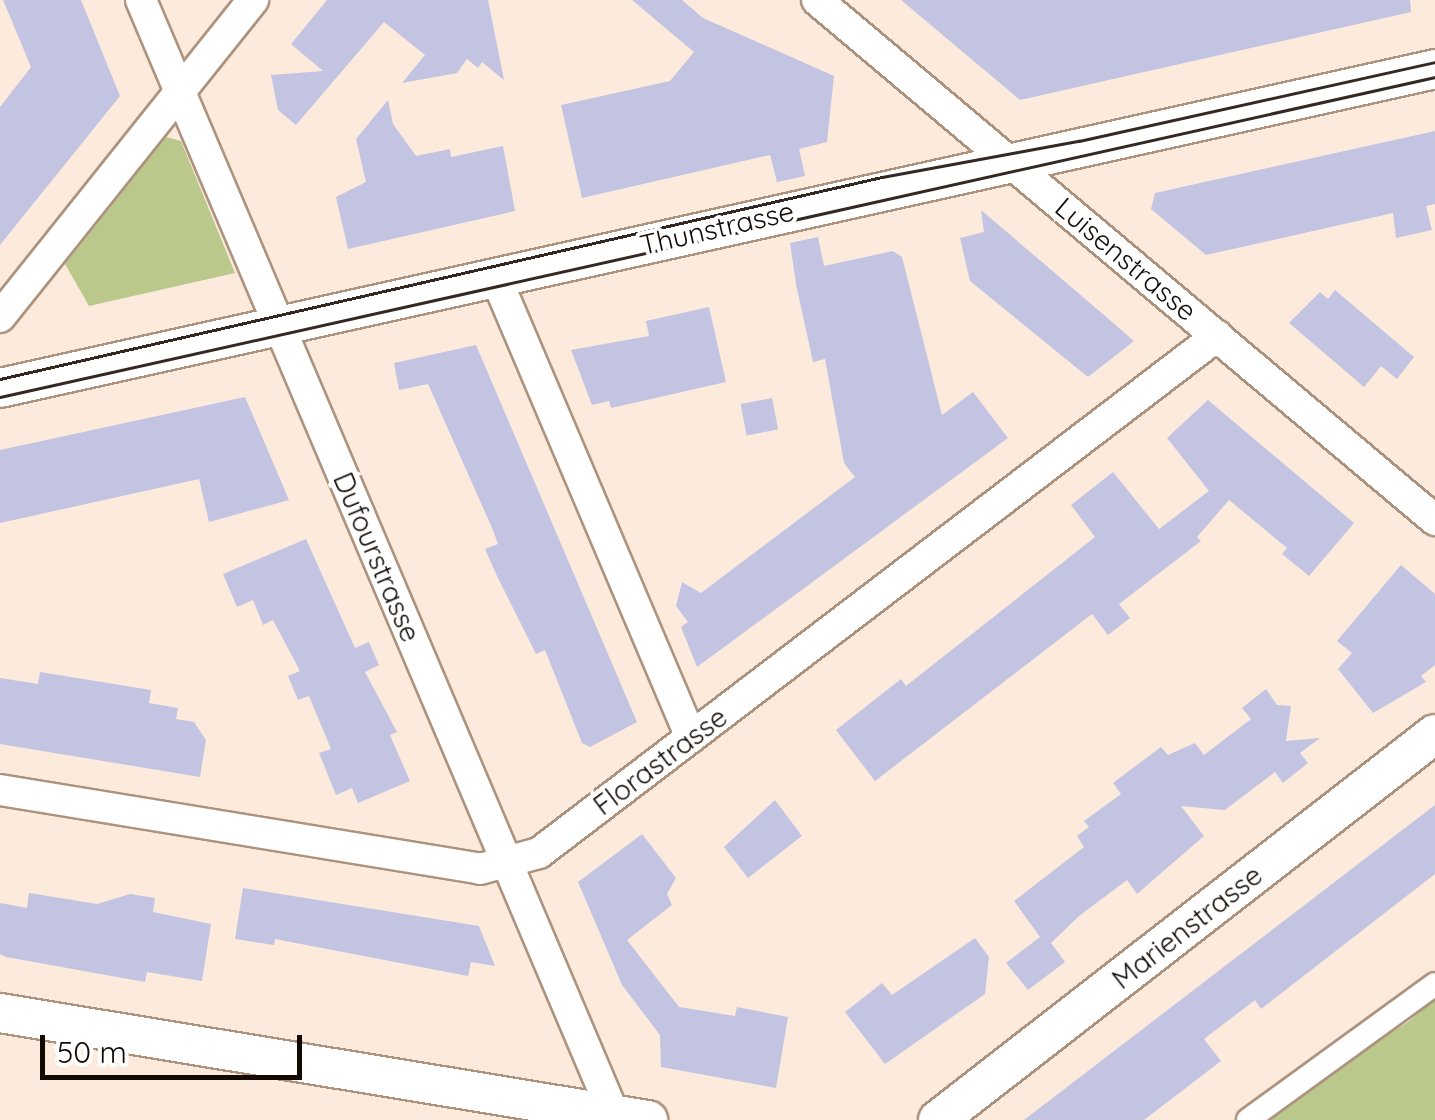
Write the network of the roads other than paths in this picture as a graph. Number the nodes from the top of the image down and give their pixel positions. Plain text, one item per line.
1 (141, 0) edge
2 (253, 0) edge
3 (817, 0) edge
4 (1435, 69) edge
5 (181, 90) junction
6 (1012, 162) junction
7 (496, 278) junction
8 (0, 317) edge
9 (280, 326) junction
10 (1217, 336) junction
11 (0, 388) edge
12 (1435, 520) edge
13 (1435, 734) edge
14 (691, 737) junction
15 (0, 790) edge
16 (507, 863) junction
17 (1435, 984) edge
18 (0, 1013) edge
19 (631, 1118) edge
20 (938, 1120) edge
21 (1248, 1120) edge

1 - 5 street, Dufourstrasse
2 - 5 street
3 - 6 street, Luisenstrasse
4 - 6 street, Thunstrasse
5 - 8 street
5 - 9 street, Dufourstrasse
6 - 7 street, Thunstrasse
6 - 10 street, Luisenstrasse
7 - 9 street, Thunstrasse
7 - 14 street
9 - 11 street, Thunstrasse
9 - 16 street, Dufourstrasse
10 - 12 street, Luisenstrasse
10 - 14 street, Florastrasse
13 - 20 street, Marienstrasse
14 - 16 street, Florastrasse
15 - 16 street, Florastrasse
16 - 19 street, Dufourstrasse
17 - 21 street
18 - 19 street

